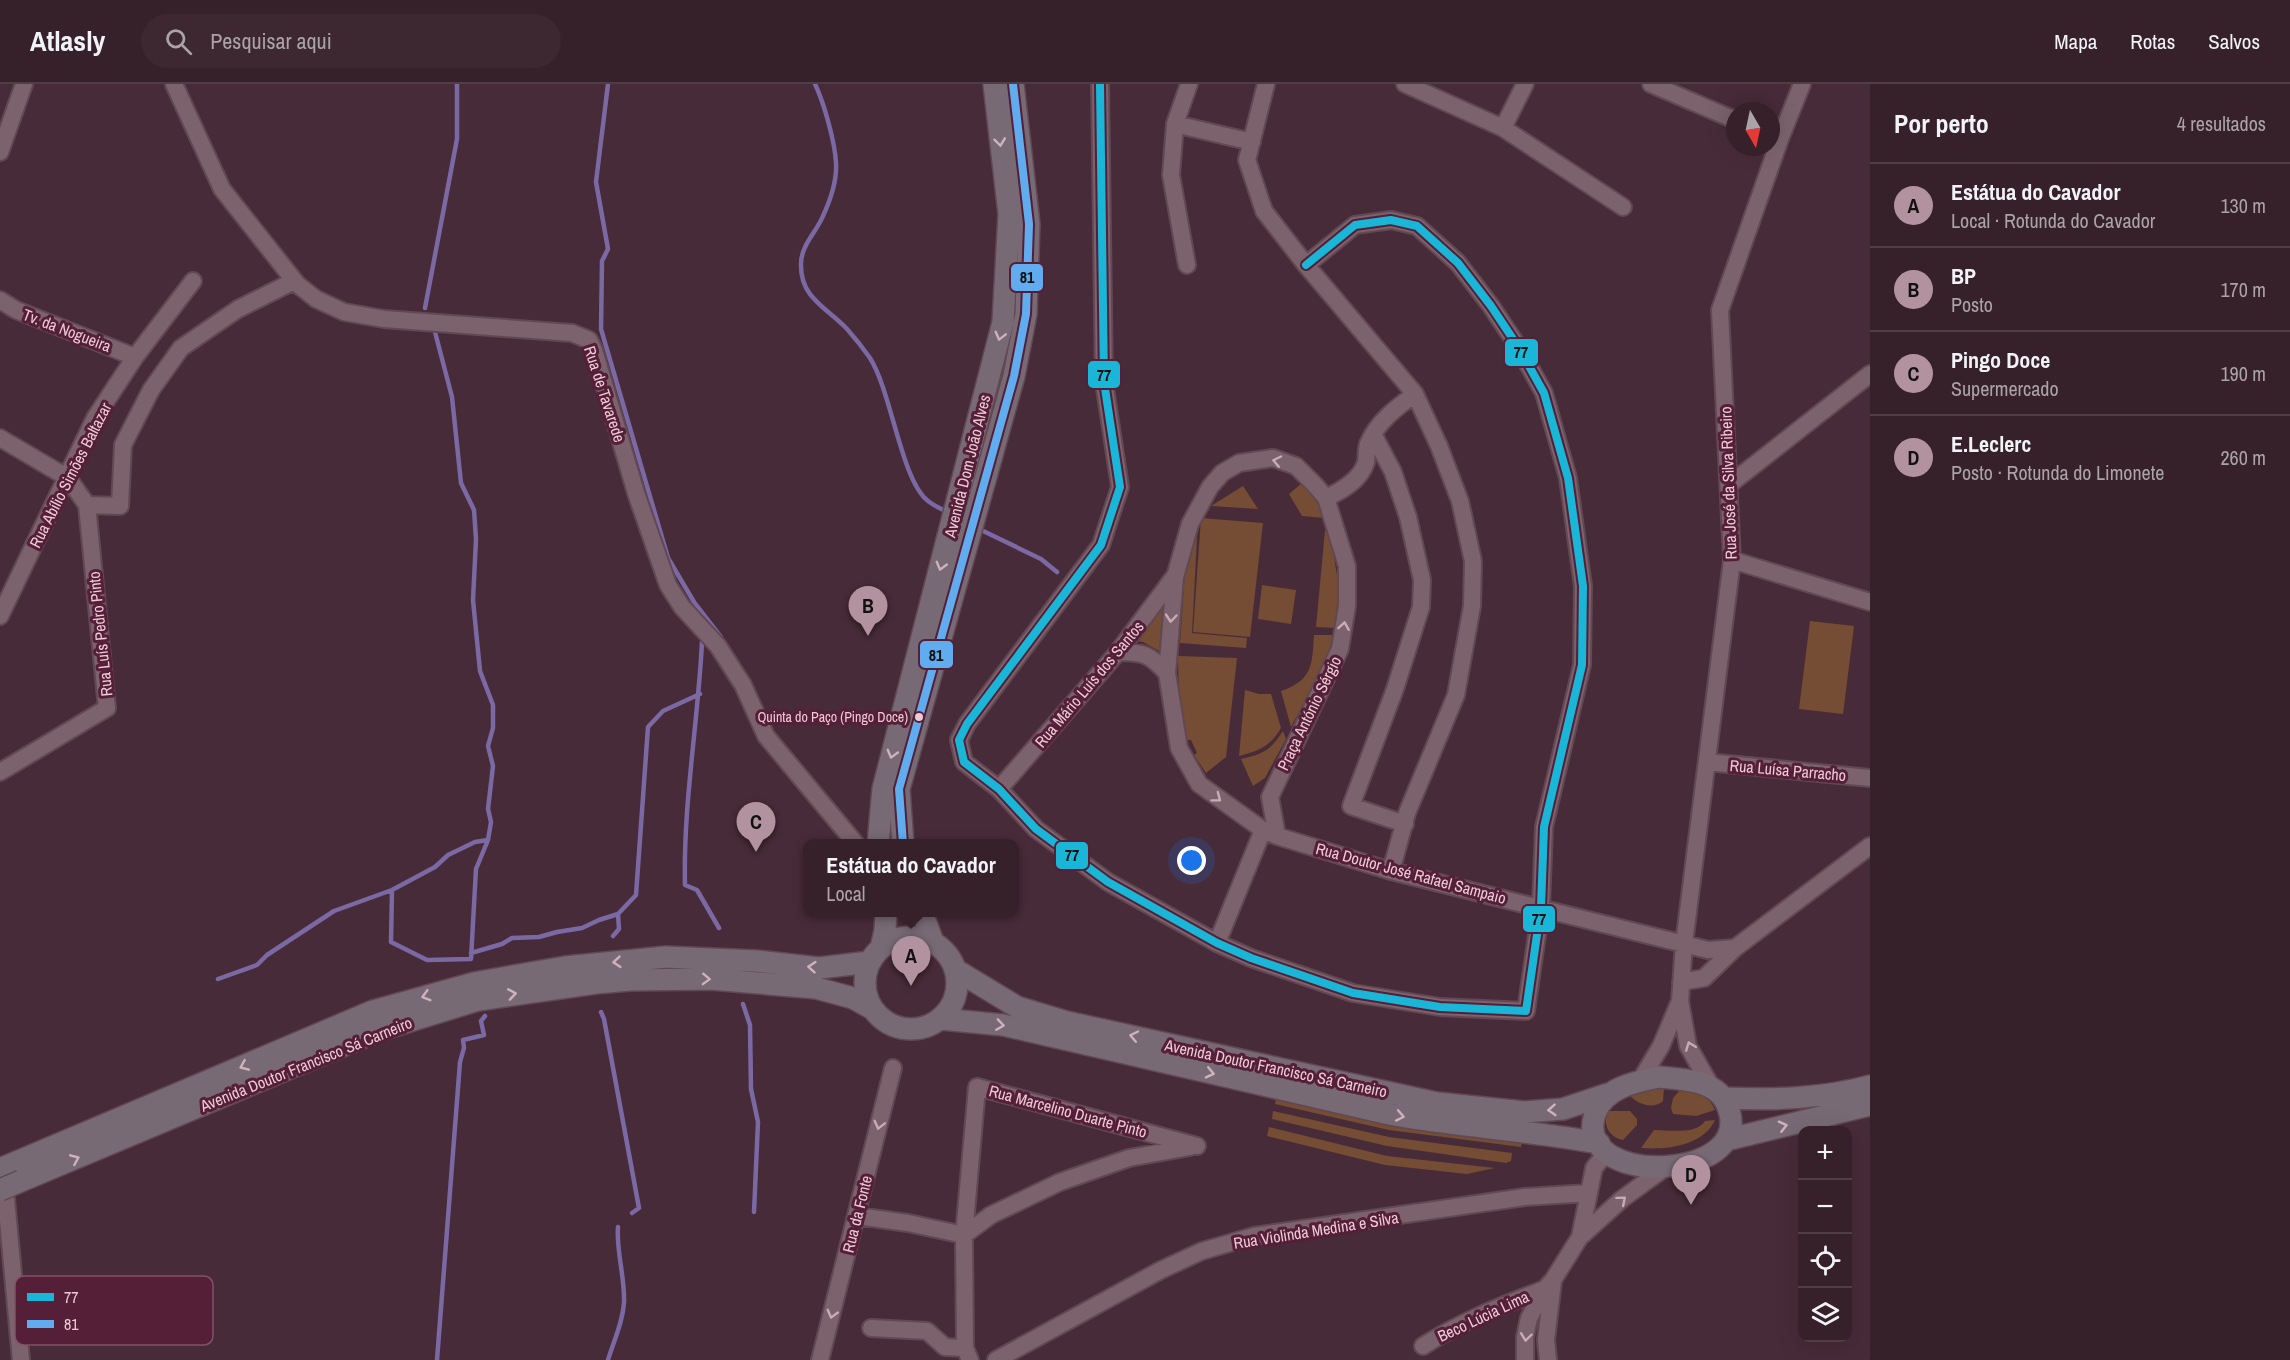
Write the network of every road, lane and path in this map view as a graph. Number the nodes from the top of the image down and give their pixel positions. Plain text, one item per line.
1 (24, 84) edge
2 (174, 84) edge
3 (994, 84) edge
4 (1013, 84) edge
5 (1100, 84) edge
6 (1189, 84) edge
7 (1266, 84) edge
8 (1405, 84) edge
9 (1525, 84) edge
10 (1651, 84) edge
11 (1802, 84) edge
12 (1726, 116) edge
13 (1175, 124) junction
14 (1780, 127) edge
15 (1503, 128) junction
16 (1252, 142) junction
17 (0, 152) edge
18 (1769, 156) edge
19 (1623, 207) dead end
20 (1187, 265) dead end
21 (1306, 266) junction
22 (193, 281) dead end
23 (294, 281) junction
24 (0, 300) edge
25 (135, 357) junction
26 (1870, 374) edge
27 (1415, 394) junction
28 (1373, 434) junction
29 (0, 438) edge
30 (68, 478) junction
31 (1730, 484) junction
32 (1326, 498) junction
33 (87, 505) junction
34 (1732, 560) junction
35 (1175, 577) junction
36 (1870, 602) edge
37 (0, 616) edge
38 (1118, 652) junction
39 (1167, 673) junction
40 (1707, 762) junction
41 (0, 772) edge
42 (1870, 778) edge
43 (999, 789) junction
44 (1405, 824) junction
45 (1270, 833) junction
46 (852, 839) edge
47 (878, 839) edge
48 (903, 839) edge
49 (1870, 846) edge
50 (1391, 871) junction
51 (1541, 907) junction
52 (886, 917) edge
53 (924, 917) edge
54 (933, 942) junction
55 (1217, 943) junction
56 (1684, 944) junction
57 (1735, 948) junction
58 (876, 955) junction
59 (956, 970) junction
60 (1681, 982) junction
61 (1680, 1001) junction
62 (872, 1008) junction
63 (941, 1019) junction
64 (893, 1068) dead end
65 (1640, 1081) junction
66 (1870, 1086) edge
67 (1718, 1093) junction
68 (1608, 1094) junction
69 (1870, 1105) edge
70 (1726, 1140) junction
71 (1602, 1148) junction
72 (1666, 1167) junction
73 (9, 1171) edge
74 (0, 1190) edge
75 (1589, 1193) junction
76 (857, 1216) junction
77 (964, 1235) junction
78 (1580, 1237) junction
79 (1549, 1284) junction
80 (15, 1295) edge
81 (871, 1328) dead end
82 (20, 1345) edge
83 (1423, 1346) dead end
84 (968, 1354) edge
85 (21, 1360) edge
86 (820, 1360) edge
87 (996, 1360) edge
88 (1525, 1360) edge
89 (1548, 1360) edge

1 - 17 street
2 - 23 street, Rua de Tavarede
3 -> 47 main road, Avenida Dom João Alves
4 - 48 main road, Avenida Dom João Alves
5 - 43 street
6 - 13 street
7 - 16 street
8 - 15 street
9 - 15 street
10 - 12 street
11 - 14 street, Rua José da Silva Ribeiro
13 - 16 street
13 - 20 street
15 - 19 street
16 - 21 street
18 - 31 street, Rua José da Silva Ribeiro
21 - 27 street
21 - 51 street
22 - 25 street, Rua Abílio Simões Baltazar
23 - 33 street
23 - 46 street, Rua de Tavarede
24 - 25 street, Tv. da Nogueira
25 - 30 street, Rua Abílio Simões Baltazar
26 - 31 street
27 - 28 street
27 - 44 street
28 - 32 street
28 - 44 street
29 - 30 street
30 - 33 street, Rua Luís Pedro Pinto
30 - 37 street, Rua Abílio Simões Baltazar
31 - 34 street, Rua José da Silva Ribeiro
32 -> 35 street, Praça António Sérgio
45 -> 32 street, Praça António Sérgio
33 - 41 street, Rua Luís Pedro Pinto
34 - 36 street
34 - 40 street, Rua José da Silva Ribeiro
35 - 38 street, Rua Mário Luís dos Santos
35 -> 39 street, Praça António Sérgio
38 - 39 street
38 - 43 street, Rua Mário Luís dos Santos
39 -> 45 street, Praça António Sérgio
40 - 42 street, Rua Luísa Parracho
40 - 56 street, Rua José da Silva Ribeiro
43 - 55 street
44 - 50 street
45 - 50 street, Rua Doutor José Rafael Sampaio
45 - 55 street
49 - 57 street
50 - 51 street, Rua Doutor José Rafael Sampaio
51 - 55 street
51 - 56 street, Rua Doutor José Rafael Sampaio
52 - 58 main road
53 - 54 main road
54 - 58 main road
54 - 59 main road
56 - 57 street, Rua Doutor José Rafael Sampaio
56 - 60 street, Rua José da Silva Ribeiro
57 - 60 street
58 - 62 main road
58 -> 73 main road, Avenida Doutor Francisco Sá Carneiro
59 - 63 main road
68 -> 59 main road, Avenida Doutor Francisco Sá Carneiro
60 - 61 street, Rua José da Silva Ribeiro
61 - 65 street, Rua José da Silva Ribeiro
67 -> 61 street, Rua José da Silva Ribeiro
62 - 63 main road
73 -> 62 main road, Avenida Doutor Francisco Sá Carneiro
63 -> 71 main road, Avenida Doutor Francisco Sá Carneiro
64 -> 76 street, Rua da Fonte
65 - 67 main road
65 - 68 main road
66 - 67 main road
67 - 70 main road
68 - 71 main road
70 -> 69 main road
70 - 72 main road
71 - 72 main road
71 - 75 street
78 -> 72 street
73 - 74 main road, Avenida Doutor Francisco Sá Carneiro, bridge
73 - 80 street
75 - 78 street
75 - 87 street, Rua Violinda Medina e Silva
76 - 77 street
76 -> 86 street, Rua da Fonte
77 - 77 street, Rua Marcelino Duarte Pinto
77 - 84 street
78 - 79 street
79 - 83 street, Beco Lúcia Lima
79 -> 88 street
79 - 89 street
81 - 84 street
82 - 85 street

